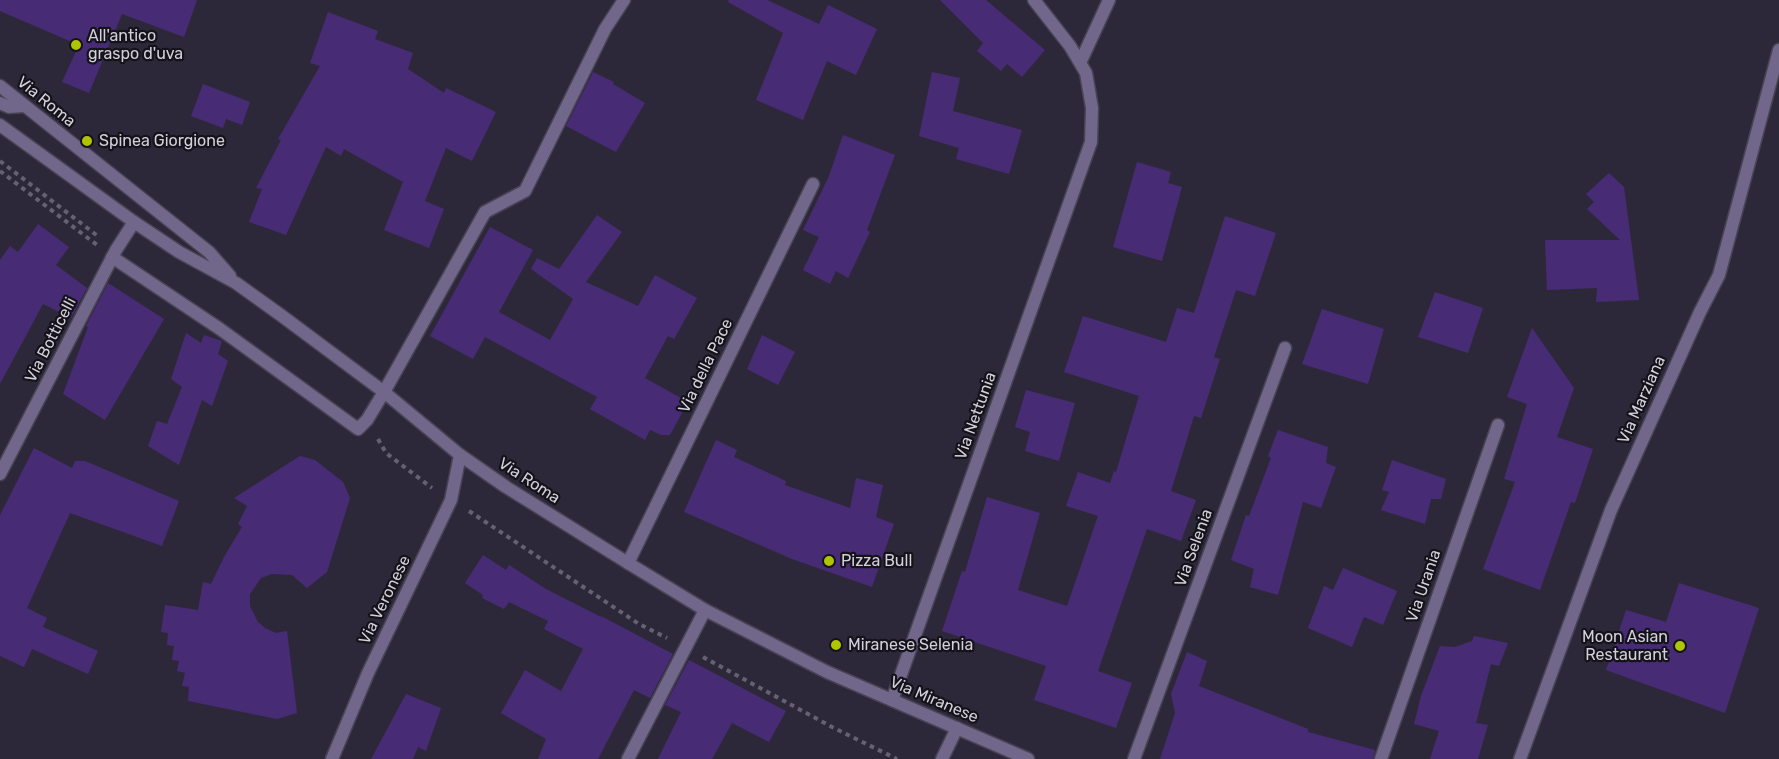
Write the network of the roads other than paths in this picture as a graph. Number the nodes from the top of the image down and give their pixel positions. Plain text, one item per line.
1 (624, 0) edge
2 (1034, 0) edge
3 (1109, 0) edge
4 (1779, 50) edge
5 (1080, 63) junction
6 (0, 86) edge
7 (0, 103) edge
8 (25, 106) junction
9 (0, 125) edge
10 (813, 184) dead end
11 (134, 222) junction
12 (112, 257) junction
13 (236, 283) junction
14 (1285, 348) dead end
15 (384, 392) junction
16 (1498, 424) dead end
17 (460, 455) junction
18 (0, 474) edge
19 (628, 563) junction
20 (705, 610) junction
21 (827, 672) joint
22 (892, 700) junction
23 (957, 728) junction
24 (332, 759) edge
25 (628, 759) edge
26 (942, 759) edge
27 (1028, 759) edge
28 (1134, 759) edge
29 (1381, 759) edge
30 (1520, 759) edge

1 - 15 street
2 - 5 street, Via Nettunia
3 - 5 street
4 - 30 street, Via Marziana
5 - 22 street, Via Nettunia
6 - 8 street, Via Roma
7 - 8 street
8 - 13 street, Via Roma
9 - 11 street, Via Roma
10 - 19 street, Via della Pace
11 - 12 street, Via Botticelli
11 - 13 street, Via Roma
12 - 15 street
12 - 18 street, Via Botticelli
13 - 15 street, Via Roma
14 - 28 street, Via Selenia
15 - 17 street, Via Roma
16 - 29 street, Via Urania
17 - 19 street, Via Roma
17 - 24 street, Via Veronese
19 - 20 street, Via Roma
20 - 21 street, Via Roma
20 - 25 street
21 - 22 street, Via Miranese
22 - 23 street, Via Miranese
23 - 26 street
23 - 27 street, Via Miranese

